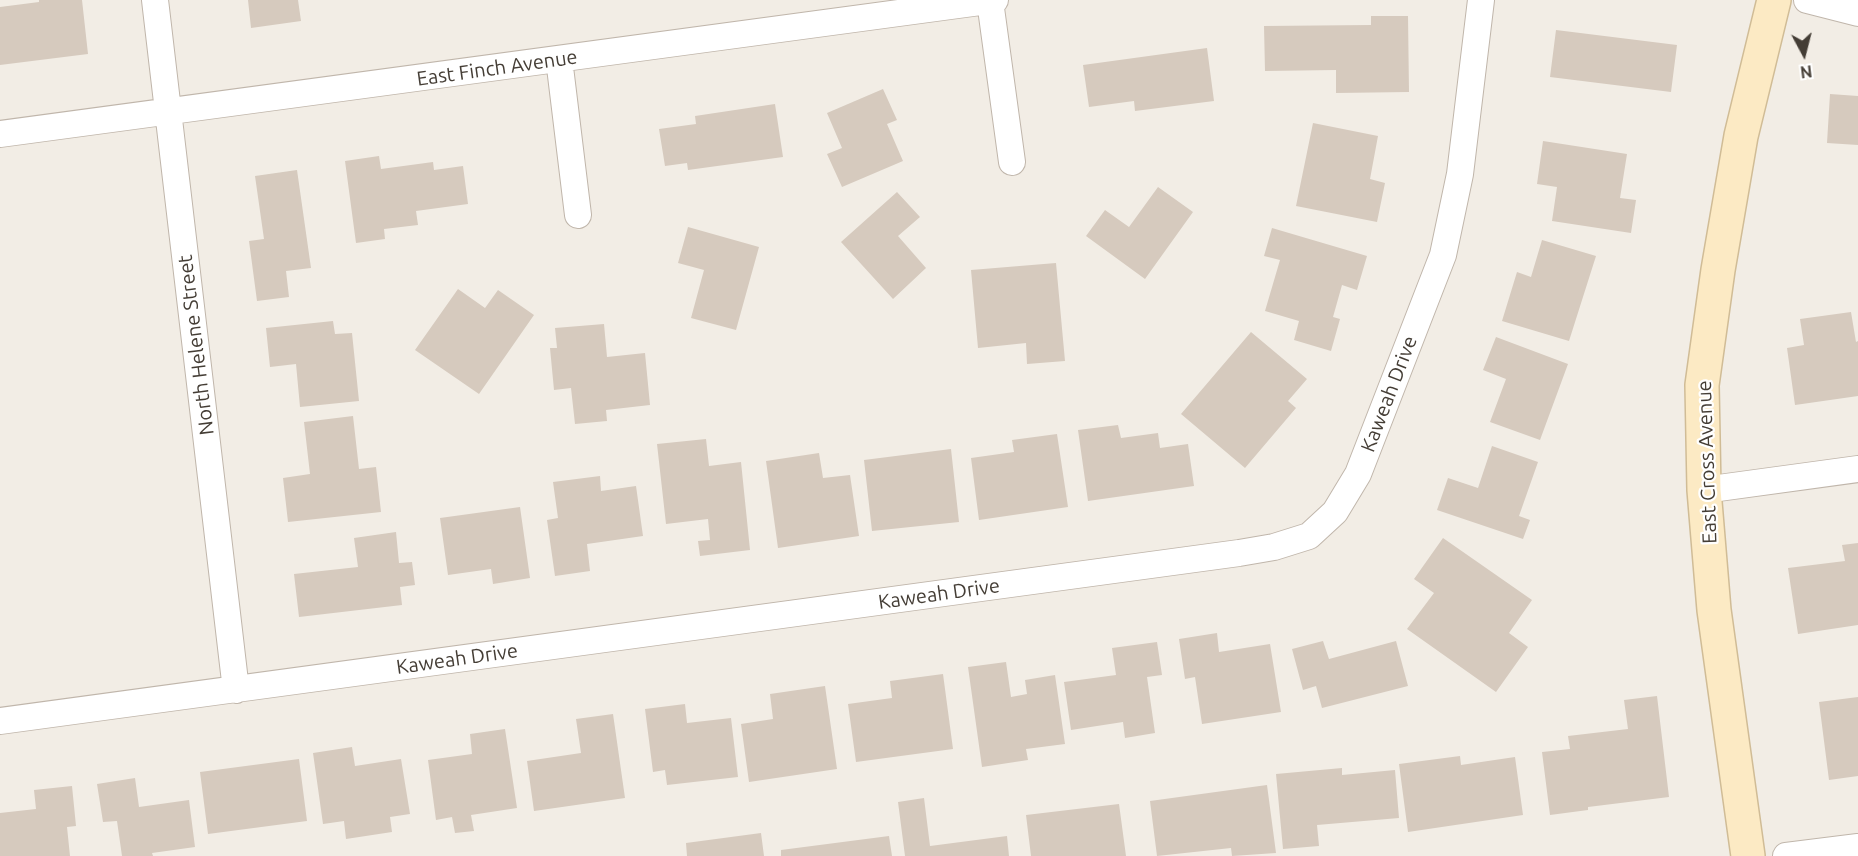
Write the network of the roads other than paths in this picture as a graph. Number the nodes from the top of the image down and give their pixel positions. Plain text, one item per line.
1 (155, 0) edge
2 (993, 0) edge
3 (1480, 0) edge
4 (1774, 0) edge
5 (1807, 0) edge
6 (1858, 13) edge
7 (559, 59) junction
8 (168, 112) junction
9 (0, 134) edge
10 (1012, 162) dead end
11 (578, 216) dead end
12 (1858, 469) edge
13 (1704, 490) junction
14 (236, 690) junction
15 (0, 721) edge
16 (1858, 847) edge
17 (1748, 856) edge
18 (1786, 856) edge

1 - 8 street, North Helene Street
2 - 7 street, East Finch Avenue
2 - 10 street
3 - 14 street, Kaweah Drive
4 - 13 street, East Cross Avenue
5 - 6 street
7 - 8 street, East Finch Avenue
7 - 11 street
8 - 9 street, East Finch Avenue
8 - 14 street, North Helene Street
12 - 13 street
13 - 17 street, East Cross Avenue
14 - 15 street, Kaweah Drive
16 - 18 street

